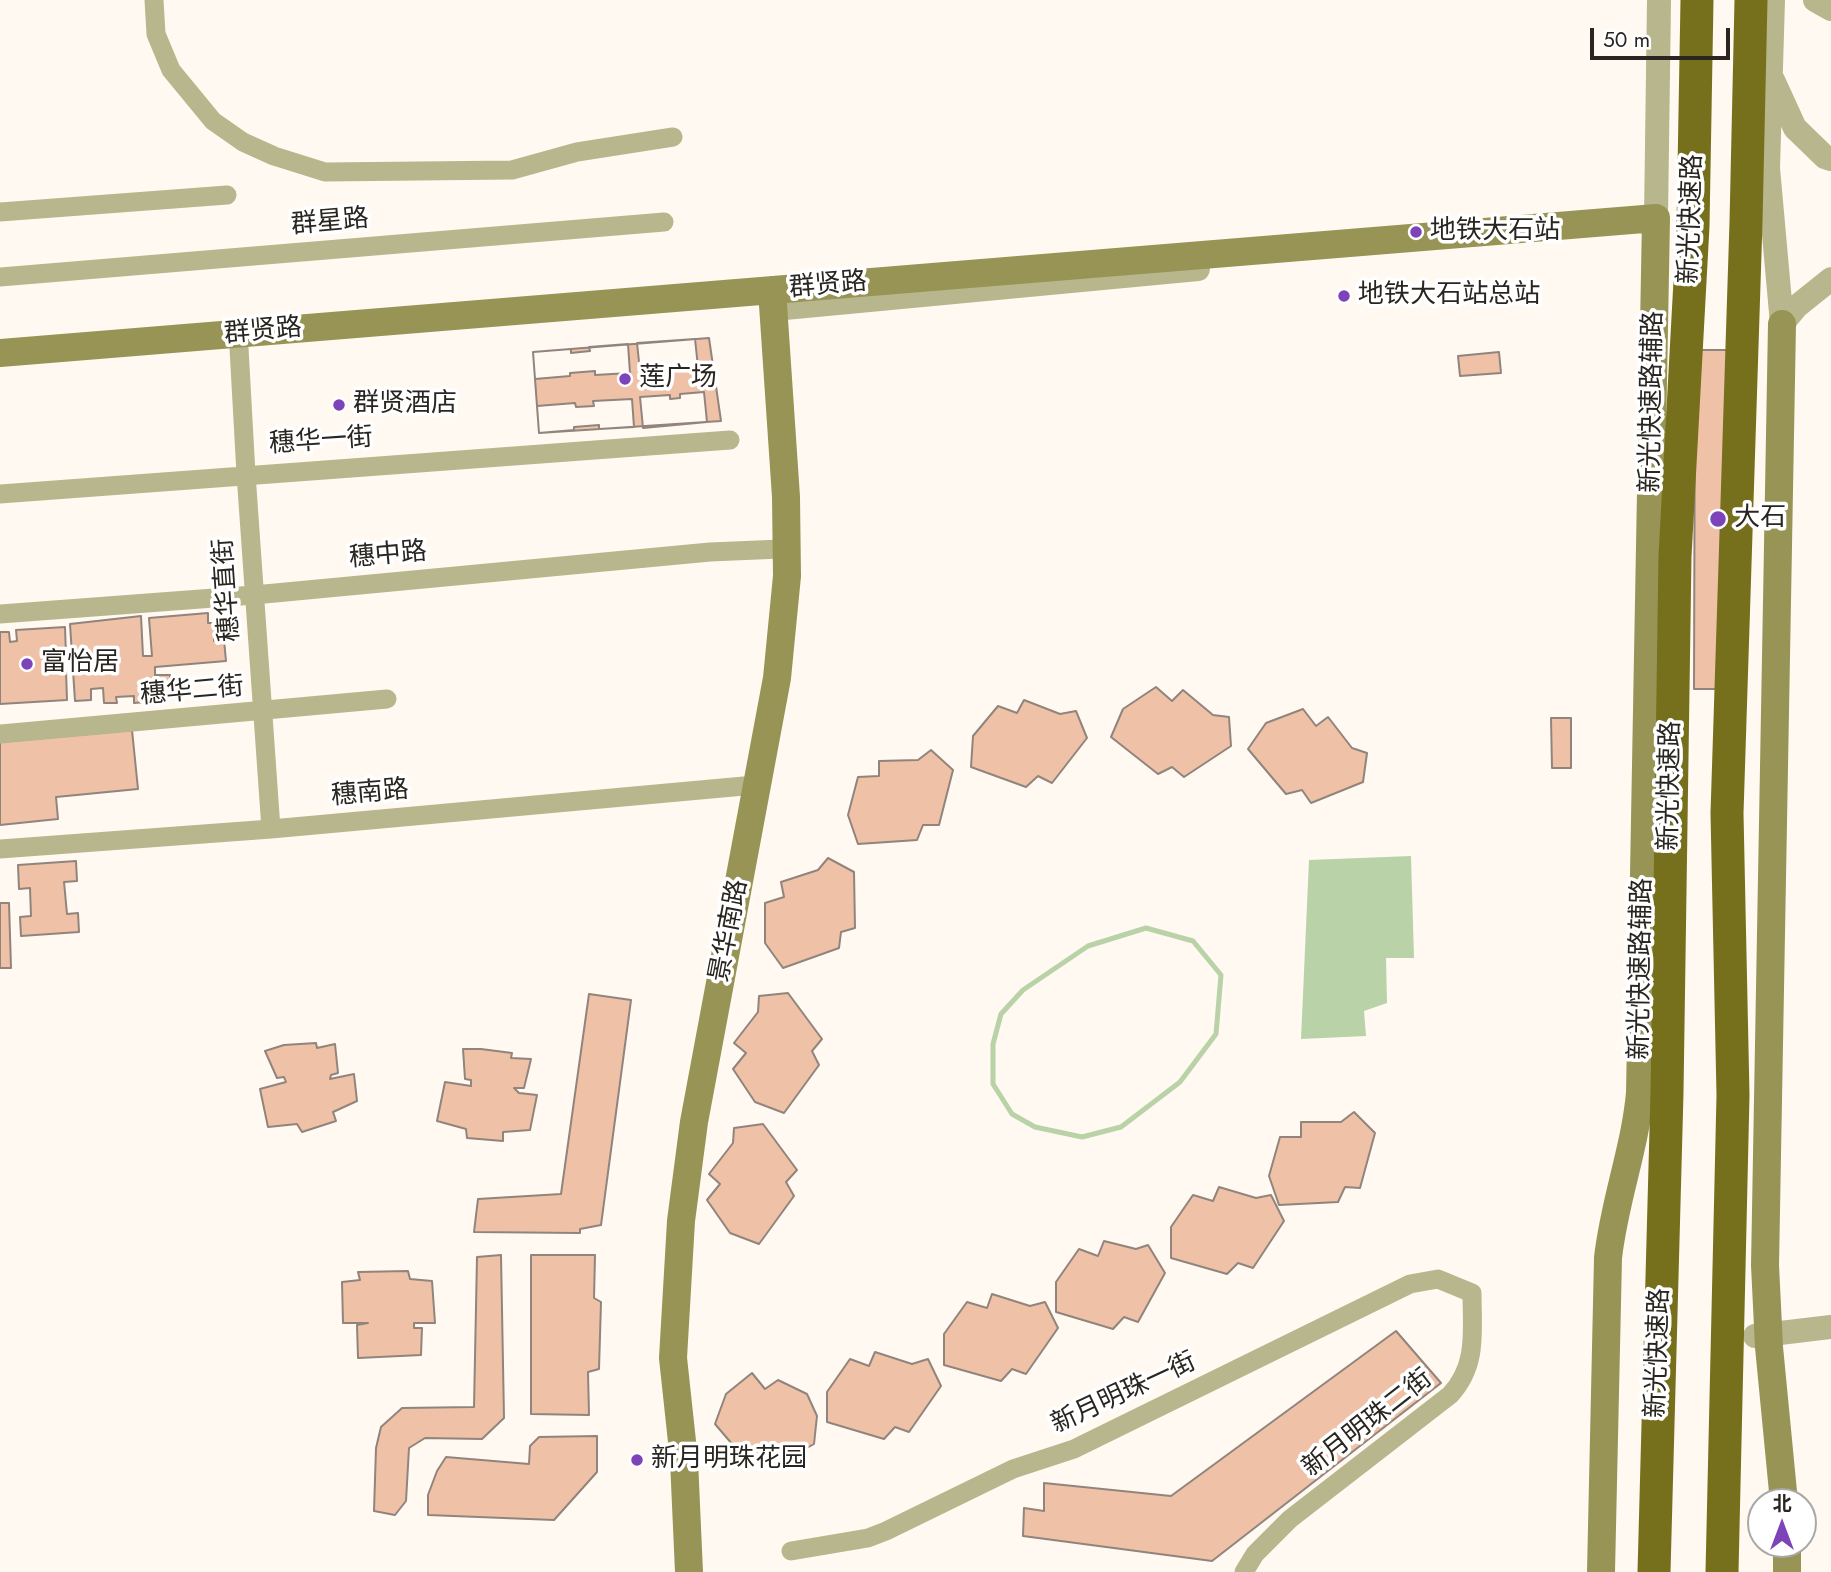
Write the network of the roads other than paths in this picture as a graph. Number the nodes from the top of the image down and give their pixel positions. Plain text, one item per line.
1 (154, 0) edge
2 (1659, 0) edge
3 (1697, 0) edge
4 (1751, 0) edge
5 (1773, 0) edge
6 (1815, 0) edge
7 (1831, 9) edge
8 (1771, 76) junction
9 (673, 137) dead end
10 (1831, 159) edge
11 (227, 195) dead end
12 (0, 212) edge
13 (664, 222) dead end
14 (1656, 228) junction
15 (1401, 253) dead end
16 (0, 277) edge
17 (1831, 279) edge
18 (773, 300) junction
19 (1782, 324) junction
20 (239, 348) junction
21 (0, 353) edge
22 (0, 371) edge
23 (730, 440) dead end
24 (246, 474) junction
25 (0, 494) edge
26 (781, 549) dead end
27 (254, 595) junction
28 (0, 614) edge
29 (387, 699) dead end
30 (263, 712) junction
31 (0, 734) edge
32 (744, 786) dead end
33 (271, 829) junction
34 (0, 849) edge
35 (1472, 1293) joint
36 (1831, 1327) edge
37 (1755, 1336) dead end
38 (1657, 1430) junction
39 (1783, 1488) edge
40 (1723, 1512) junction
41 (791, 1551) dead end
42 (689, 1572) edge
43 (1244, 1572) edge
44 (1601, 1572) edge
45 (1631, 1572) edge
46 (1654, 1572) edge
47 (1721, 1572) edge
48 (1735, 1572) edge

1 - 9 street
2 - 14 street
3 - 38 highway, 新光快速路
4 - 40 highway, 新光快速路
5 - 8 street
6 - 7 street
8 - 10 street
8 - 19 street
11 - 12 street
13 - 16 street, 群星路
14 - 18 main road, 群贤路
14 - 44 main road, 新光快速路辅路
15 - 18 street, 群贤路
17 - 19 street
18 - 20 main road, 群贤路
18 - 21 main road, 群贤路
18 - 22 main road, 群贤路
18 - 42 main road, 景华南路
19 - 39 main road
20 - 22 main road, 群贤路
20 - 24 street, 穗华直街
23 - 24 street, 穗华一街
24 - 25 street, 穗华一街
24 - 27 street, 穗华直街
26 - 27 street, 穗中路
27 - 28 street, 穗中路
27 - 30 street, 穗华直街
29 - 30 street, 穗华二街
30 - 31 street, 穗华二街
30 - 33 street, 穗华直街
32 - 33 street, 穗南路
33 - 34 street, 穗南路
35 - 41 street, 新月明珠一街
35 - 43 street, 新月明珠二街
36 - 37 street
38 - 45 highway
38 - 46 highway, 新光快速路
40 - 47 highway, 新光快速路
40 - 48 highway

